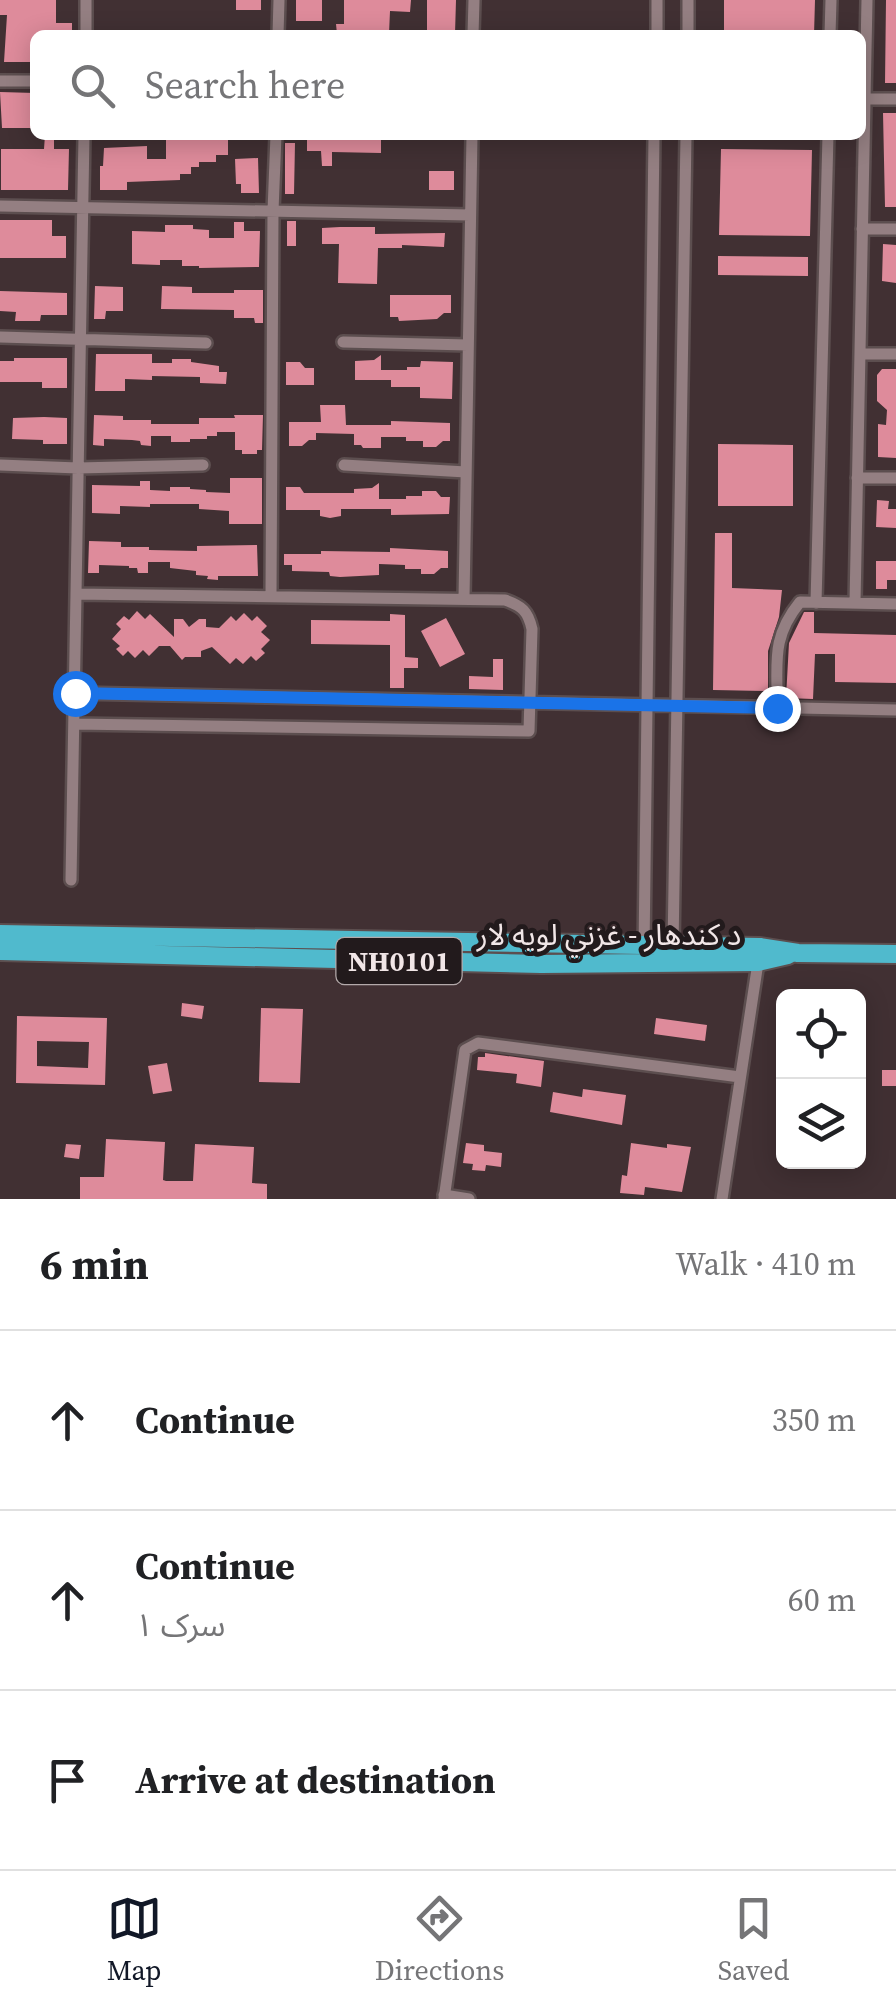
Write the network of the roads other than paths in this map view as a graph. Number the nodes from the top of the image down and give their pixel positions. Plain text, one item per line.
1 (86, 0) edge
2 (279, 0) edge
3 (474, 0) edge
4 (657, 0) edge
5 (688, 0) edge
6 (831, 0) edge
7 (867, 0) edge
8 (86, 30) edge
9 (278, 30) edge
10 (474, 30) edge
11 (656, 30) edge
12 (688, 30) edge
13 (830, 30) edge
14 (866, 50) edge
15 (0, 81) edge
16 (30, 81) edge
17 (866, 99) edge
18 (896, 99) edge
19 (84, 140) edge
20 (276, 140) edge
21 (472, 140) edge
22 (654, 140) edge
23 (686, 140) edge
24 (828, 140) edge
25 (864, 140) edge
26 (0, 206) edge
27 (82, 208) junction
28 (273, 211) junction
29 (470, 215) junction
30 (862, 228) junction
31 (896, 229) edge
32 (0, 337) edge
33 (80, 340) junction
34 (343, 342) dead end
35 (206, 343) dead end
36 (468, 344) junction
37 (860, 354) junction
38 (896, 354) edge
39 (0, 465) edge
40 (203, 465) dead end
41 (344, 465) dead end
42 (78, 468) junction
43 (466, 472) junction
44 (857, 478) junction
45 (896, 478) edge
46 (76, 594) junction
47 (271, 596) junction
48 (464, 598) junction
49 (816, 603) junction
50 (854, 604) junction
51 (896, 604) edge
52 (75, 693) junction
53 (530, 702) junction
54 (646, 705) junction
55 (676, 705) junction
56 (777, 708) junction
57 (896, 710) edge
58 (75, 724) junction
59 (71, 880) dead end
60 (0, 934) edge
61 (0, 951) edge
62 (644, 954) junction
63 (673, 954) junction
64 (759, 954) junction
65 (896, 954) edge
66 (740, 1077) junction
67 (444, 1197) edge
68 (469, 1199) edge
69 (722, 1199) edge

1 - 8 street
2 - 9 street
3 - 10 street
4 - 11 street
5 - 12 street
6 - 13 street
7 - 14 street
15 - 16 street
17 - 18 street
19 - 27 street
20 - 28 street
21 - 29 street
22 - 54 street
23 - 55 street
24 - 49 street
25 - 30 street
26 - 27 street
27 - 28 street
27 - 33 street
28 - 29 street
28 - 47 street
29 - 36 street
30 - 31 street
30 - 37 street
32 - 33 street
33 - 35 street
33 - 42 street
34 - 36 street
36 - 43 street
37 - 38 street
37 - 44 street
39 - 42 street
40 - 42 street
41 - 43 street
42 - 46 street
43 - 48 street
44 - 45 street
44 - 50 street
46 - 47 street
46 - 52 street
47 - 48 street
48 - 53 street
49 - 50 street
49 - 56 street
50 - 51 street
52 - 53 street
52 - 58 street
53 - 54 street
53 - 58 street
54 - 55 street
54 - 62 street
55 - 56 street
55 - 63 street
56 - 57 street
58 - 59 street
60 - 62 highway, د کندهار - غزني لويه لار / NH0101
61 - 62 highway, د کندهار - غزني لويه لار / NH0101
62 - 63 highway, د کندهار - غزني لويه لار / NH0101
63 - 64 highway, د کندهار - غزني لويه لار / NH0101
64 - 65 highway, د کندهار - غزني لويه لار / NH0101
64 - 66 street
66 - 67 street
66 - 69 street
67 - 68 street

